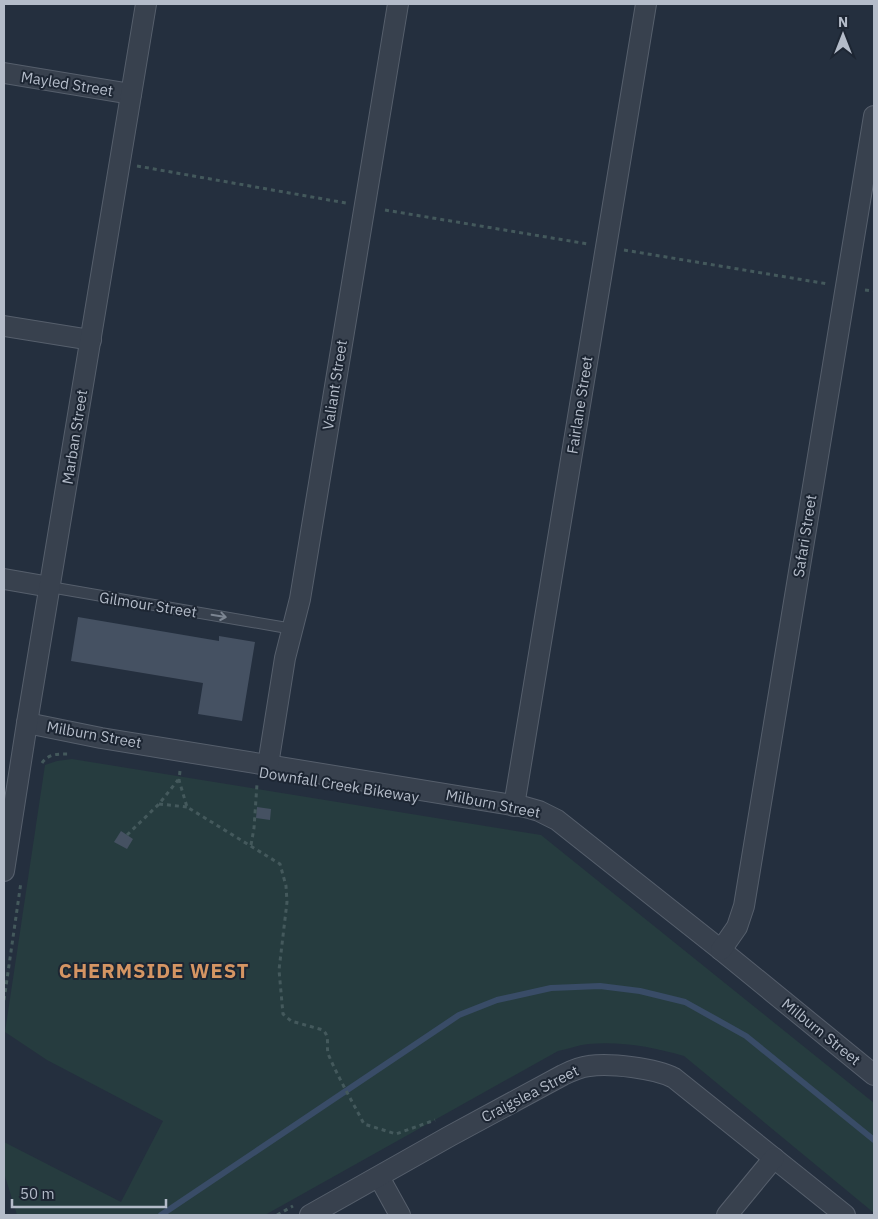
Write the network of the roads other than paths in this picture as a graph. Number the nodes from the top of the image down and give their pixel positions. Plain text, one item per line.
1 (146, 4) edge
2 (398, 4) edge
3 (646, 4) edge
4 (4, 73) edge
5 (131, 94) junction
6 (874, 116) edge
7 (4, 326) edge
8 (91, 340) junction
9 (4, 579) edge
10 (50, 588) junction
11 (293, 629) junction
12 (27, 723) junction
13 (268, 765) junction
14 (514, 806) junction
15 (8, 873) edge
16 (721, 950) junction
17 (874, 1075) edge
18 (774, 1158) junction
19 (379, 1177) junction
20 (310, 1215) edge
21 (400, 1215) edge
22 (728, 1215) edge
23 (845, 1215) edge

1 - 5 street, Marban Street
2 - 11 street, Valiant Street
3 - 14 street, Fairlane Street
4 - 5 street, Mayled Street
5 - 8 street, Marban Street
6 - 16 street, Safari Street
7 - 8 street
8 - 10 street, Marban Street
9 - 10 street, Gilmour Street
10 -> 11 lane, Gilmour Street
10 - 12 street, Marban Street
11 - 13 street, Valiant Street
12 - 13 street, Milburn Street
12 - 15 street, Marban Street
13 - 14 street, Milburn Street
14 - 16 street, Milburn Street
16 - 17 street, Milburn Street
18 - 19 street, Craigslea Street
18 - 22 street
18 - 23 street, Craigslea Street
19 - 20 street, Craigslea Street
19 - 21 street

